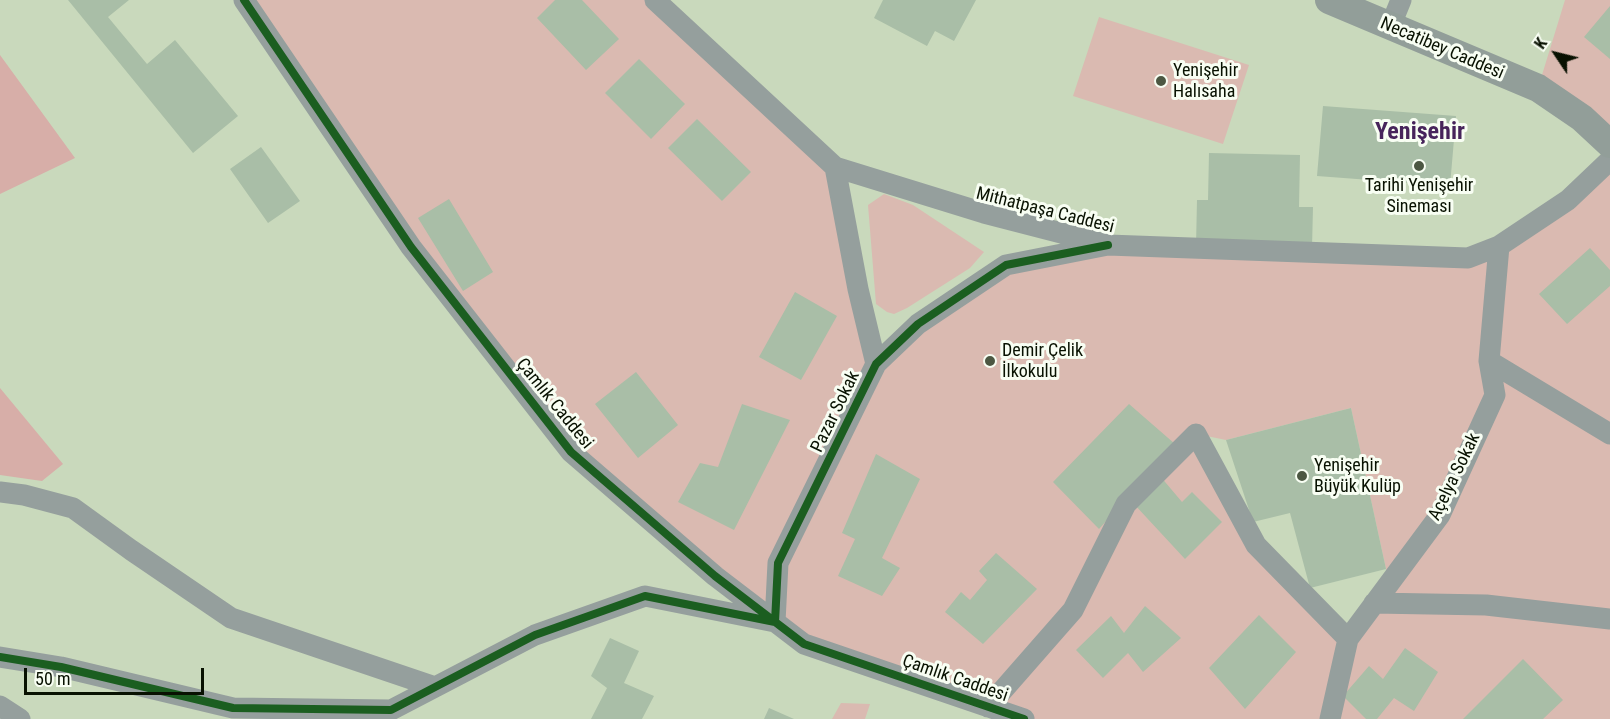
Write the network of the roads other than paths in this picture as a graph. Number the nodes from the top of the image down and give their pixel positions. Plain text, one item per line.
1 (244, 0) edge
2 (655, 0) edge
3 (1329, 0) edge
4 (1401, 0) edge
5 (1390, 27) junction
6 (1610, 144) edge
7 (1610, 160) edge
8 (835, 167) junction
9 (1108, 245) junction
10 (1500, 246) junction
11 (1489, 360) junction
12 (876, 364) junction
13 (1610, 434) edge
14 (0, 492) edge
15 (1374, 603) junction
16 (1610, 619) edge
17 (775, 622) junction
18 (1348, 639) junction
19 (0, 657) edge
20 (435, 687) junction
21 (0, 706) edge
22 (988, 706) junction
23 (20, 719) edge
24 (1024, 719) edge
25 (1330, 719) edge

1 - 17 street, Çamlık Caddesi
2 - 8 street, Mithatpaşa Caddesi
3 - 5 street, Necatibey Caddesi
4 - 5 street
5 - 6 street, Necatibey Caddesi
7 - 10 street, Mithatpaşa Caddesi
8 - 9 street, Mithatpaşa Caddesi
8 - 12 street
9 - 10 street, Mithatpaşa Caddesi
9 - 12 street, Pazar Sokak
10 - 11 street, Açelya Sokak
11 - 13 street
11 - 15 street, Açelya Sokak
12 - 17 street, Pazar Sokak
14 - 20 street
15 - 16 street
15 - 18 street, Açelya Sokak
17 - 20 street
17 - 22 street, Çamlık Caddesi
18 - 22 street
18 - 25 street, Açelya Sokak
19 - 20 street
21 - 23 street
22 - 24 street, Çamlık Caddesi

